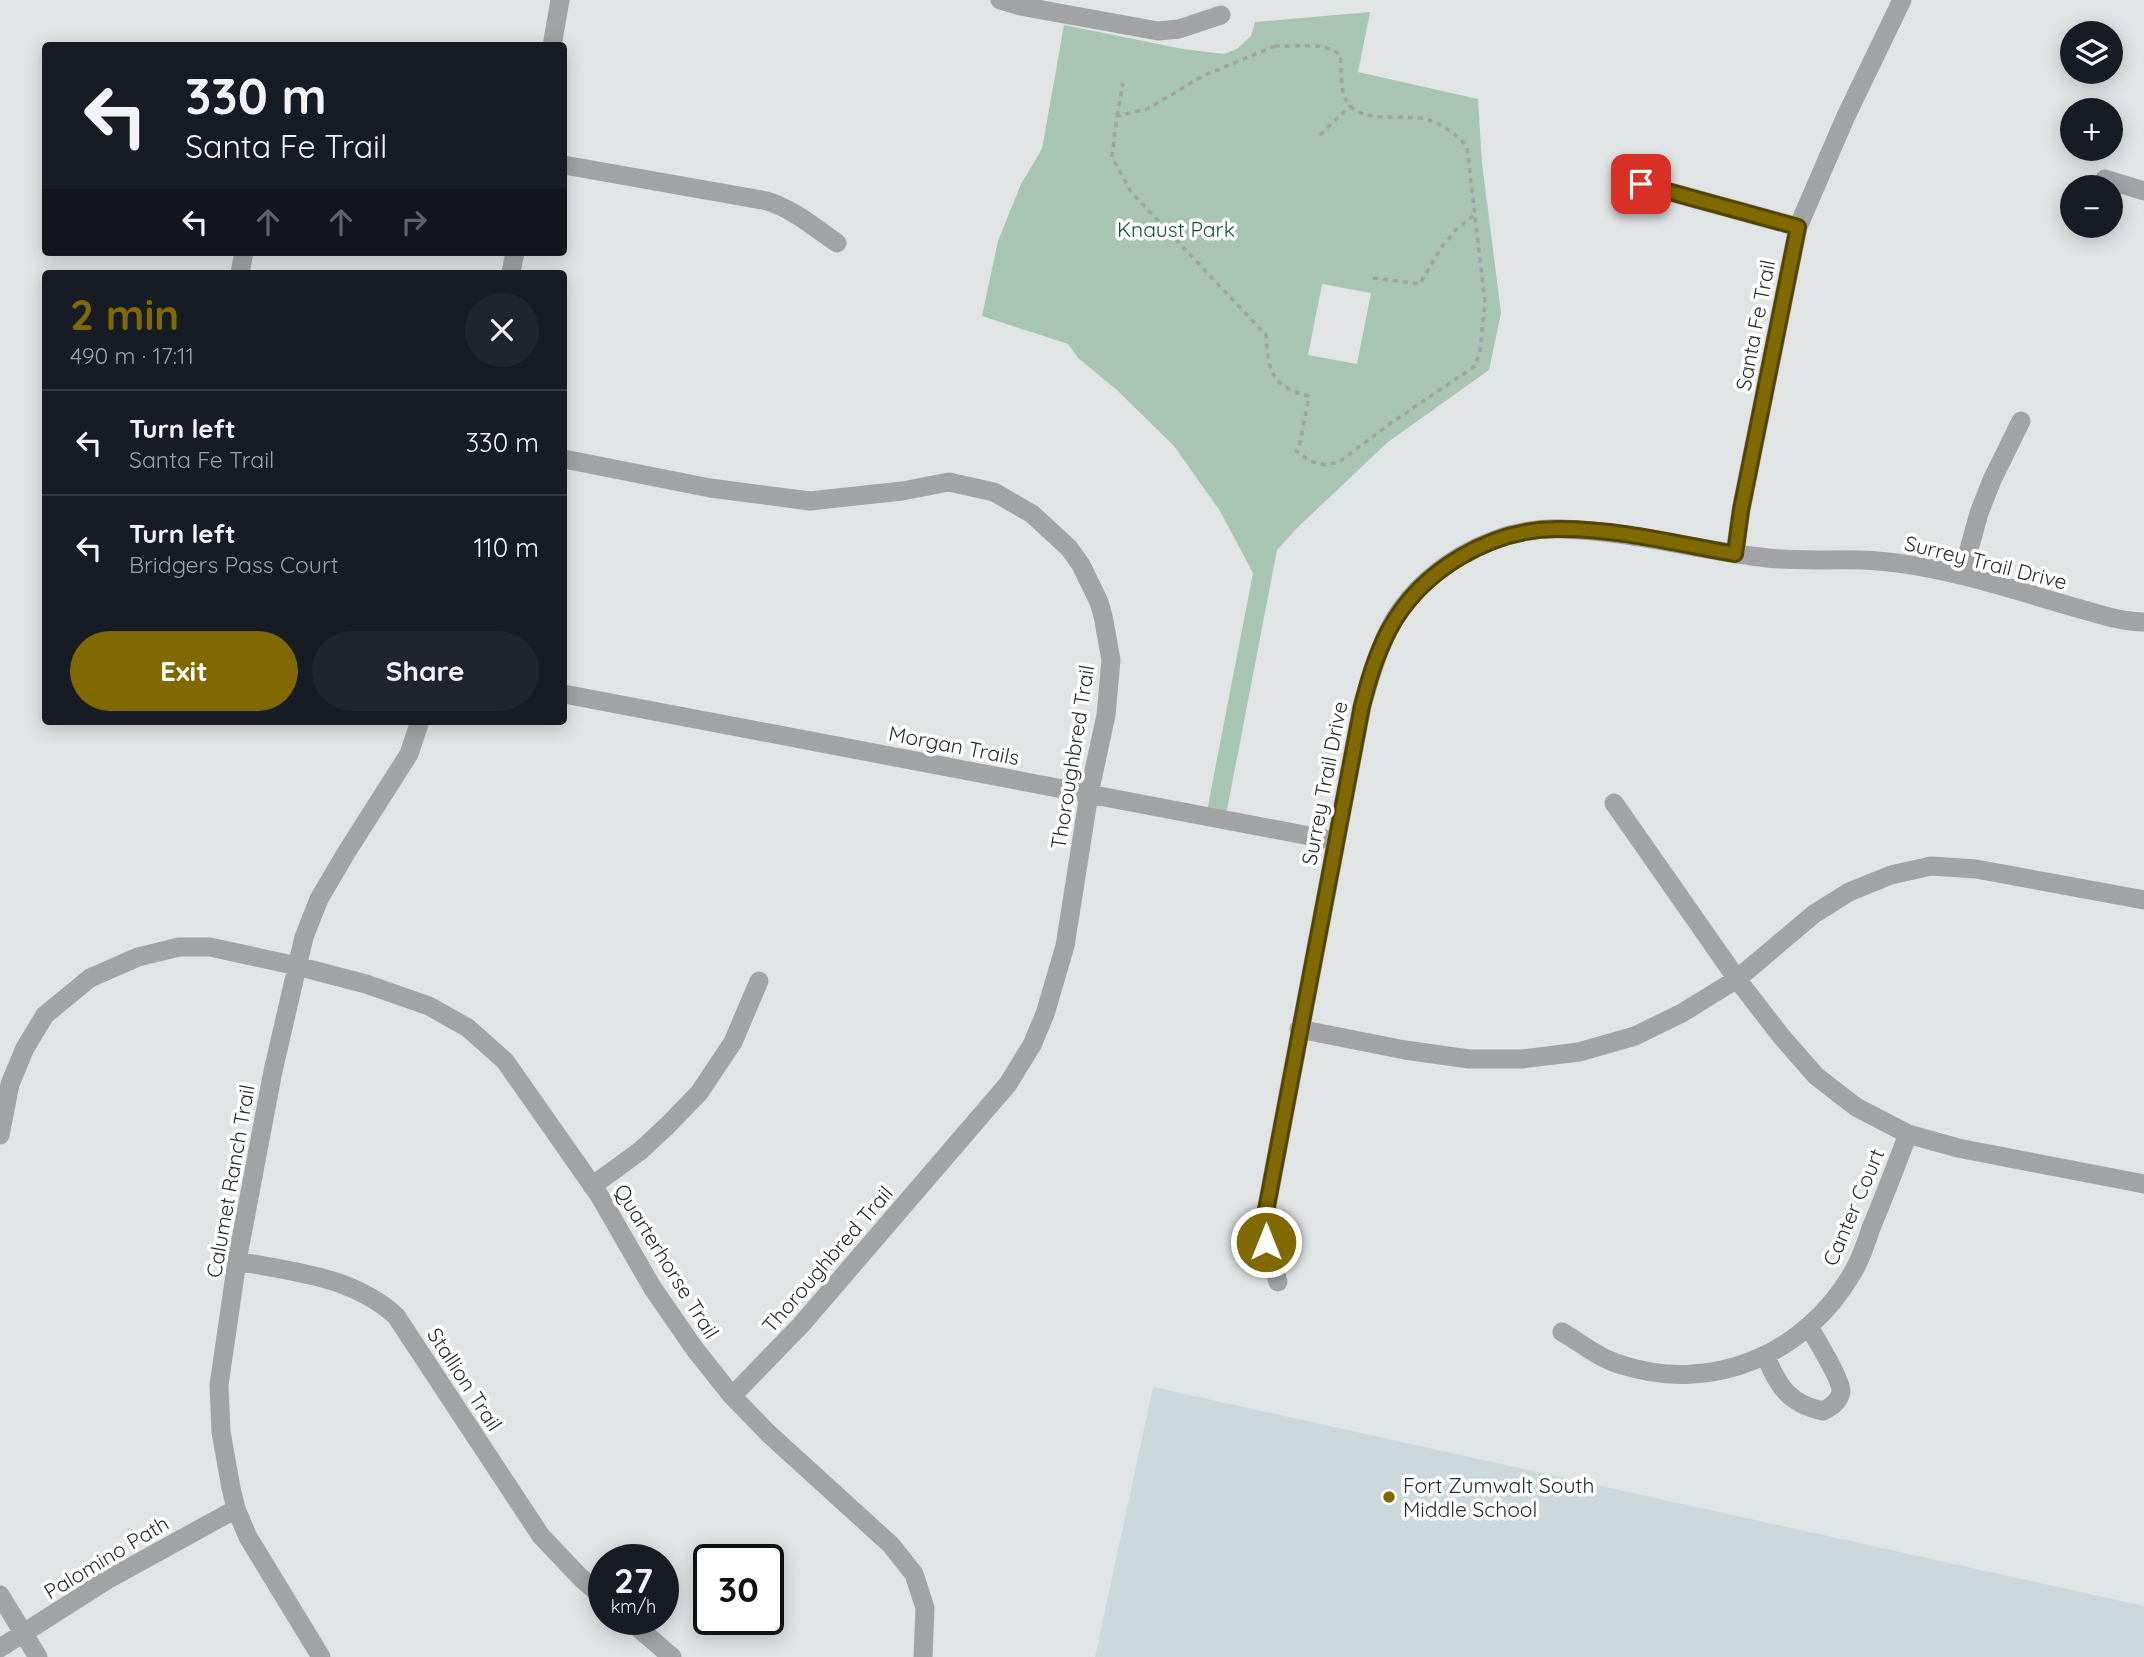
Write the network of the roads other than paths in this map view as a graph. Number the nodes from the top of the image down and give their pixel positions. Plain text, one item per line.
1 (560, 0) edge
2 (1000, 0) edge
3 (1902, 0) edge
4 (1221, 15) dead end
5 (553, 42) edge
6 (567, 166) edge
7 (1641, 184) dead end
8 (2123, 185) edge
9 (2144, 191) edge
10 (1798, 227) junction
11 (837, 243) dead end
12 (2021, 421) dead end
13 (567, 460) edge
14 (1735, 554) junction
15 (1962, 575) junction
16 (2144, 622) edge
17 (567, 695) edge
18 (419, 725) edge
19 (1089, 794) junction
20 (1614, 803) dead end
21 (1336, 841) junction
22 (2144, 900) edge
23 (297, 966) junction
24 (1737, 979) junction
25 (759, 981) dead end
26 (1299, 1029) junction
27 (1908, 1134) junction
28 (0, 1135) edge
29 (2144, 1184) edge
30 (592, 1186) junction
31 (237, 1261) junction
32 (1278, 1282) dead end
33 (1809, 1327) junction
34 (1562, 1332) dead end
35 (1766, 1357) junction
36 (732, 1396) junction
37 (236, 1509) junction
38 (588, 1584) edge
39 (0, 1595) edge
40 (22, 1634) junction
41 (647, 1635) edge
42 (0, 1648) edge
43 (38, 1657) edge
44 (321, 1657) edge
45 (672, 1657) edge
46 (923, 1657) edge

1 - 5 street
2 - 4 street
3 - 10 street, Santa Fe Trail
6 - 11 street
7 - 10 street
8 - 9 street
10 - 14 street, Santa Fe Trail
12 - 15 street
13 - 19 street, Thoroughbred Trail
14 - 15 street, Surrey Trail Drive
14 - 21 street, Surrey Trail Drive
15 - 16 street, Surrey Trail Drive
17 - 19 street, Morgan Trails
18 - 23 street, Calumet Ranch Trail
19 - 21 street, Morgan Trails
19 - 36 street, Thoroughbred Trail
20 - 24 street
21 - 26 street, Surrey Trail Drive
22 - 24 street
23 - 28 street, Quarterhorse Trail
23 - 30 street, Quarterhorse Trail
23 - 31 street, Calumet Ranch Trail
24 - 26 street
24 - 27 street
25 - 30 street
26 - 32 street, Surrey Trail Drive
27 - 29 street
27 - 33 street, Canter Court
30 - 36 street, Quarterhorse Trail
31 - 37 street, Calumet Ranch Trail
31 - 38 street, Stallion Trail
33 - 35 street, Canter Court
33 - 35 street
34 - 35 street, Canter Court
36 - 46 street, Quarterhorse Trail
37 - 40 street, Palomino Path
37 - 44 street, Calumet Ranch Trail
39 - 40 street
40 - 42 street, Palomino Path
40 - 43 street
41 - 45 street

